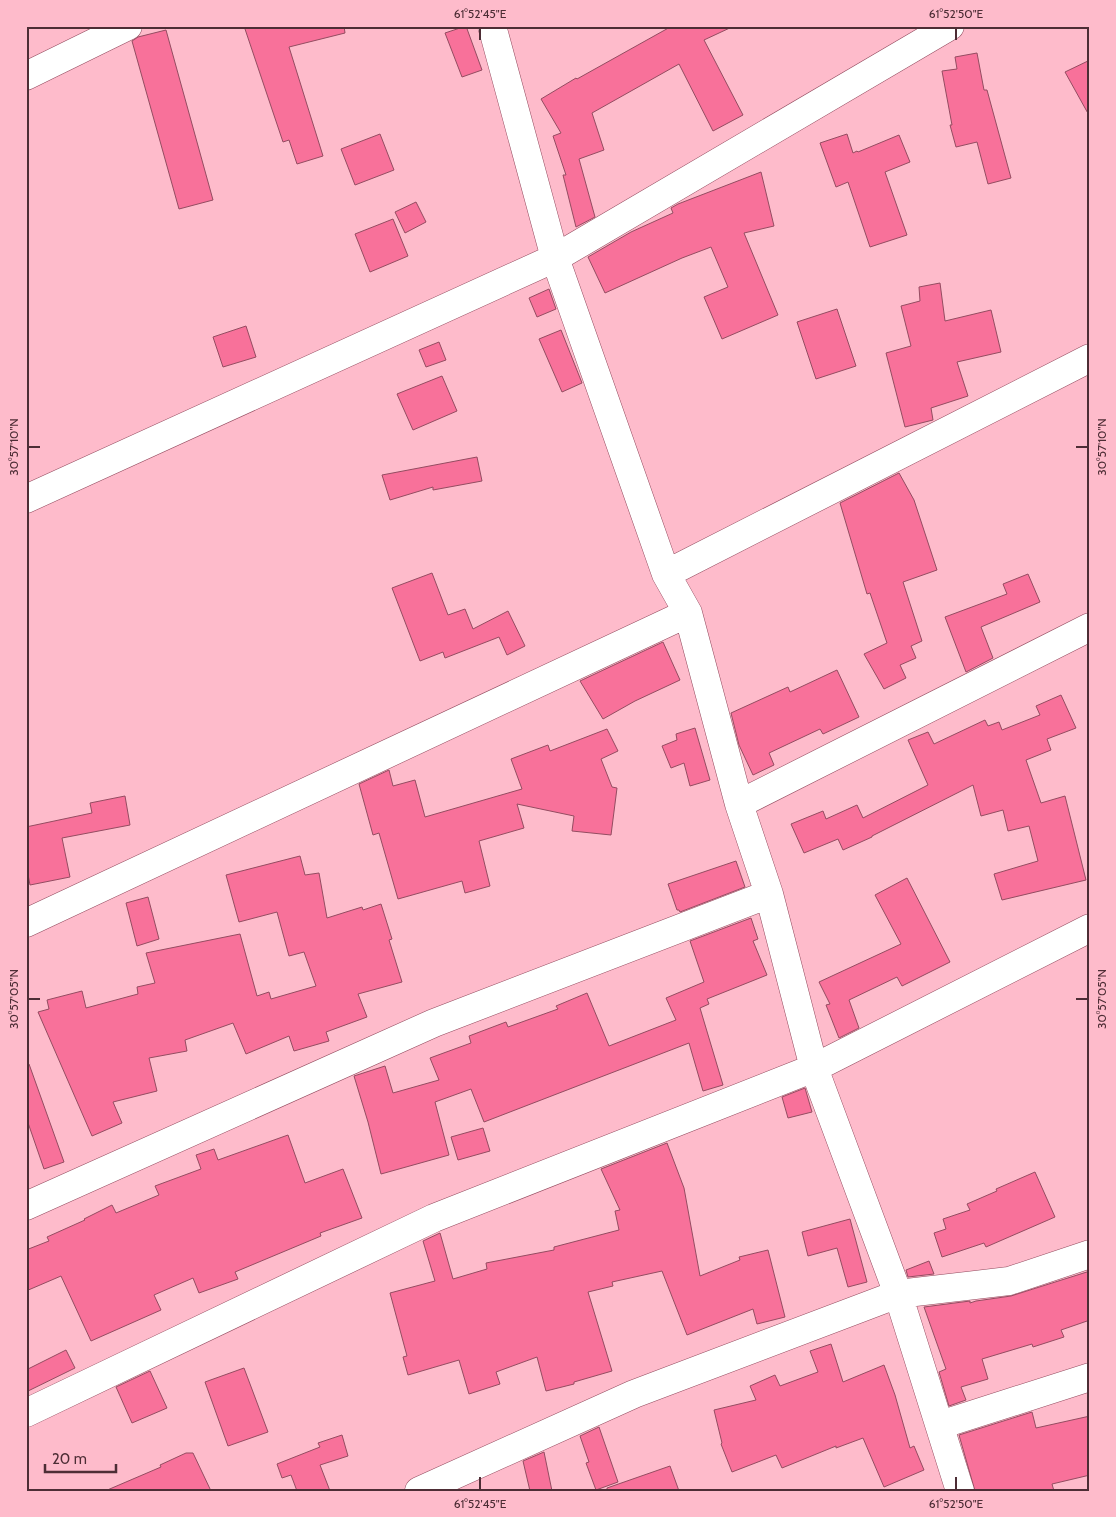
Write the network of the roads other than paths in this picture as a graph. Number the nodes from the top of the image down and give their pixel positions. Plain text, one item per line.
1 (128, 26) edge
2 (492, 26) edge
3 (950, 26) edge
4 (26, 76) edge
5 (555, 258) junction
6 (1090, 358) edge
7 (26, 499) edge
8 (666, 574) junction
9 (688, 613) junction
10 (1090, 627) edge
11 (739, 804) junction
12 (769, 894) junction
13 (26, 923) edge
14 (1090, 928) edge
15 (814, 1068) junction
16 (26, 1206) edge
17 (1090, 1254) edge
18 (898, 1294) junction
19 (1090, 1377) edge
20 (26, 1413) edge
21 (940, 1426) junction
22 (419, 1491) edge
23 (960, 1491) edge

1 - 4 street
2 - 5 street
3 - 5 street
5 - 7 street
5 - 8 street
6 - 8 street
8 - 9 street
9 - 11 street
9 - 13 street
10 - 11 street
11 - 12 street
12 - 15 street
12 - 16 street
14 - 15 street
15 - 18 street
15 - 20 street
17 - 18 street
18 - 21 street
18 - 22 street
19 - 21 street
21 - 23 street

